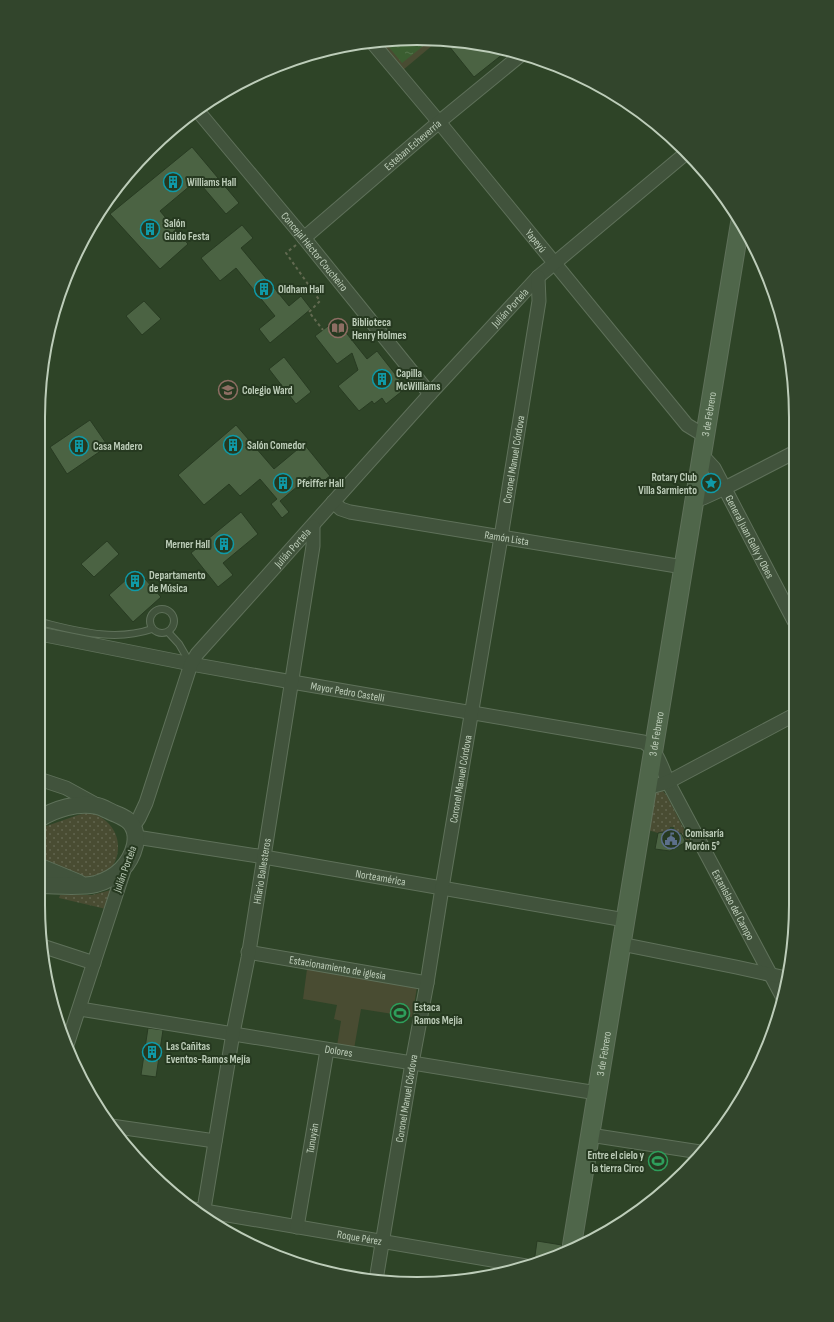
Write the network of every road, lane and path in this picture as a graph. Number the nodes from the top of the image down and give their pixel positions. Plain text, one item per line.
1 (377, 47) edge
2 (516, 59) edge
3 (201, 115) edge
4 (439, 122) junction
5 (682, 156) edge
6 (739, 231) edge
7 (304, 238) junction
8 (554, 263) junction
9 (538, 277) junction
10 (323, 330) dead end
11 (430, 394) junction
12 (705, 436) junction
13 (702, 455) junction
14 (789, 455) edge
15 (725, 488) junction
16 (694, 501) junction
17 (333, 502) junction
18 (313, 526) junction
19 (501, 537) junction
20 (683, 567) junction
21 (789, 611) edge
22 (45, 623) edge
23 (152, 629) junction
24 (168, 632) junction
25 (45, 635) edge
26 (191, 664) junction
27 (292, 682) junction
28 (471, 712) junction
29 (789, 718) edge
30 (653, 750) junction
31 (45, 781) edge
32 (668, 782) junction
33 (647, 788) junction
34 (98, 806) junction
35 (45, 814) edge
36 (134, 832) junction
37 (264, 857) junction
38 (125, 867) junction
39 (45, 868) edge
40 (45, 885) edge
41 (84, 885) junction
42 (442, 888) junction
43 (625, 920) junction
44 (621, 944) junction
45 (48, 948) edge
46 (248, 952) junction
47 (94, 963) junction
48 (771, 975) junction
49 (782, 977) edge
50 (427, 983) junction
51 (779, 990) edge
52 (80, 1009) junction
53 (233, 1033) junction
54 (70, 1038) edge
55 (327, 1050) junction
56 (412, 1064) junction
57 (597, 1093) junction
58 (119, 1127) edge
59 (590, 1135) junction
60 (215, 1141) junction
61 (696, 1151) edge
62 (201, 1207) edge
63 (209, 1213) edge
64 (297, 1227) junction
65 (382, 1241) junction
66 (572, 1243) edge
67 (514, 1264) edge
68 (377, 1275) edge

1 - 4 street, Yapeyú
2 - 4 street, Esteban Echeverría
3 - 7 street, Concejal Héctor Coucheiro
4 - 7 street, Esteban Echeverría
4 - 8 street, Yapeyú
5 - 8 street, Julián Portela
6 - 12 main road, 3 de Febrero
7 - 10 path
7 - 11 street, Concejal Héctor Coucheiro
8 - 9 street, Julián Portela
8 - 12 street, Yapeyú
9 - 11 street, Julián Portela
9 - 19 street, Coronel Manuel Córdova
11 - 17 street, Julián Portela
12 - 13 main road, 3 de Febrero
13 - 15 street, General Juan Gelly y Obes
13 - 16 main road, 3 de Febrero
14 - 15 street
15 - 16 street
15 - 21 street, General Juan Gelly y Obes
16 - 20 main road, 3 de Febrero
17 - 18 street, Julián Portela
17 - 19 street, Ramón Lista
18 - 26 street, Julián Portela
18 - 27 street, Hilario Ballesteros
19 - 20 street, Ramón Lista
19 - 28 street, Coronel Manuel Córdova
20 - 30 main road, 3 de Febrero
22 - 23 lane
23 - 24 lane
23 - 24 lane
24 - 26 lane
25 - 26 street, Mayor Pedro Castelli
26 - 27 street, Mayor Pedro Castelli
26 - 36 street, Julián Portela
27 - 28 street, Mayor Pedro Castelli
27 - 37 street, Hilario Ballesteros
28 - 30 street, Mayor Pedro Castelli
28 - 42 street, Coronel Manuel Córdova
29 - 32 street
30 - 32 street, Estanislao del Campo
30 - 33 main road, 3 de Febrero
31 - 34 street, Norteamérica
32 - 33 street
32 - 48 street, Estanislao del Campo
33 - 43 main road, 3 de Febrero
34 - 35 street
34 - 36 street, Norteamérica
36 - 37 street, Norteamérica
36 - 38 street, Julián Portela
37 - 42 street, Norteamérica
37 - 46 street, Hilario Ballesteros
38 - 41 street
38 - 47 street, Julián Portela
39 - 41 street
40 - 41 street
42 - 43 street, Norteamérica
42 - 50 street, Coronel Manuel Córdova
43 - 44 main road, 3 de Febrero
44 - 48 street
44 - 57 main road, 3 de Febrero
45 - 47 street
46 - 50 street, Estacionamiento de iglesia
46 - 53 street, Hilario Ballesteros
47 - 52 street, Julián Portela
48 - 49 street
48 - 51 street, Estanislao del Campo
50 - 56 street, Coronel Manuel Córdova
52 - 53 street, Dolores
52 - 54 street, Julián Portela
53 - 55 street, Dolores
53 - 60 street, Hilario Ballesteros
55 - 56 street, Dolores
55 - 64 street, Tunuyán
56 - 57 street, Dolores
56 - 65 street, Coronel Manuel Córdova
57 - 59 main road, 3 de Febrero
58 - 60 street
59 - 61 street
59 - 66 main road, 3 de Febrero
60 - 62 street, Hilario Ballesteros
63 - 64 street, Roque Pérez
64 - 65 street, Roque Pérez
65 - 67 street, Roque Pérez
65 - 68 street, Coronel Manuel Córdova

